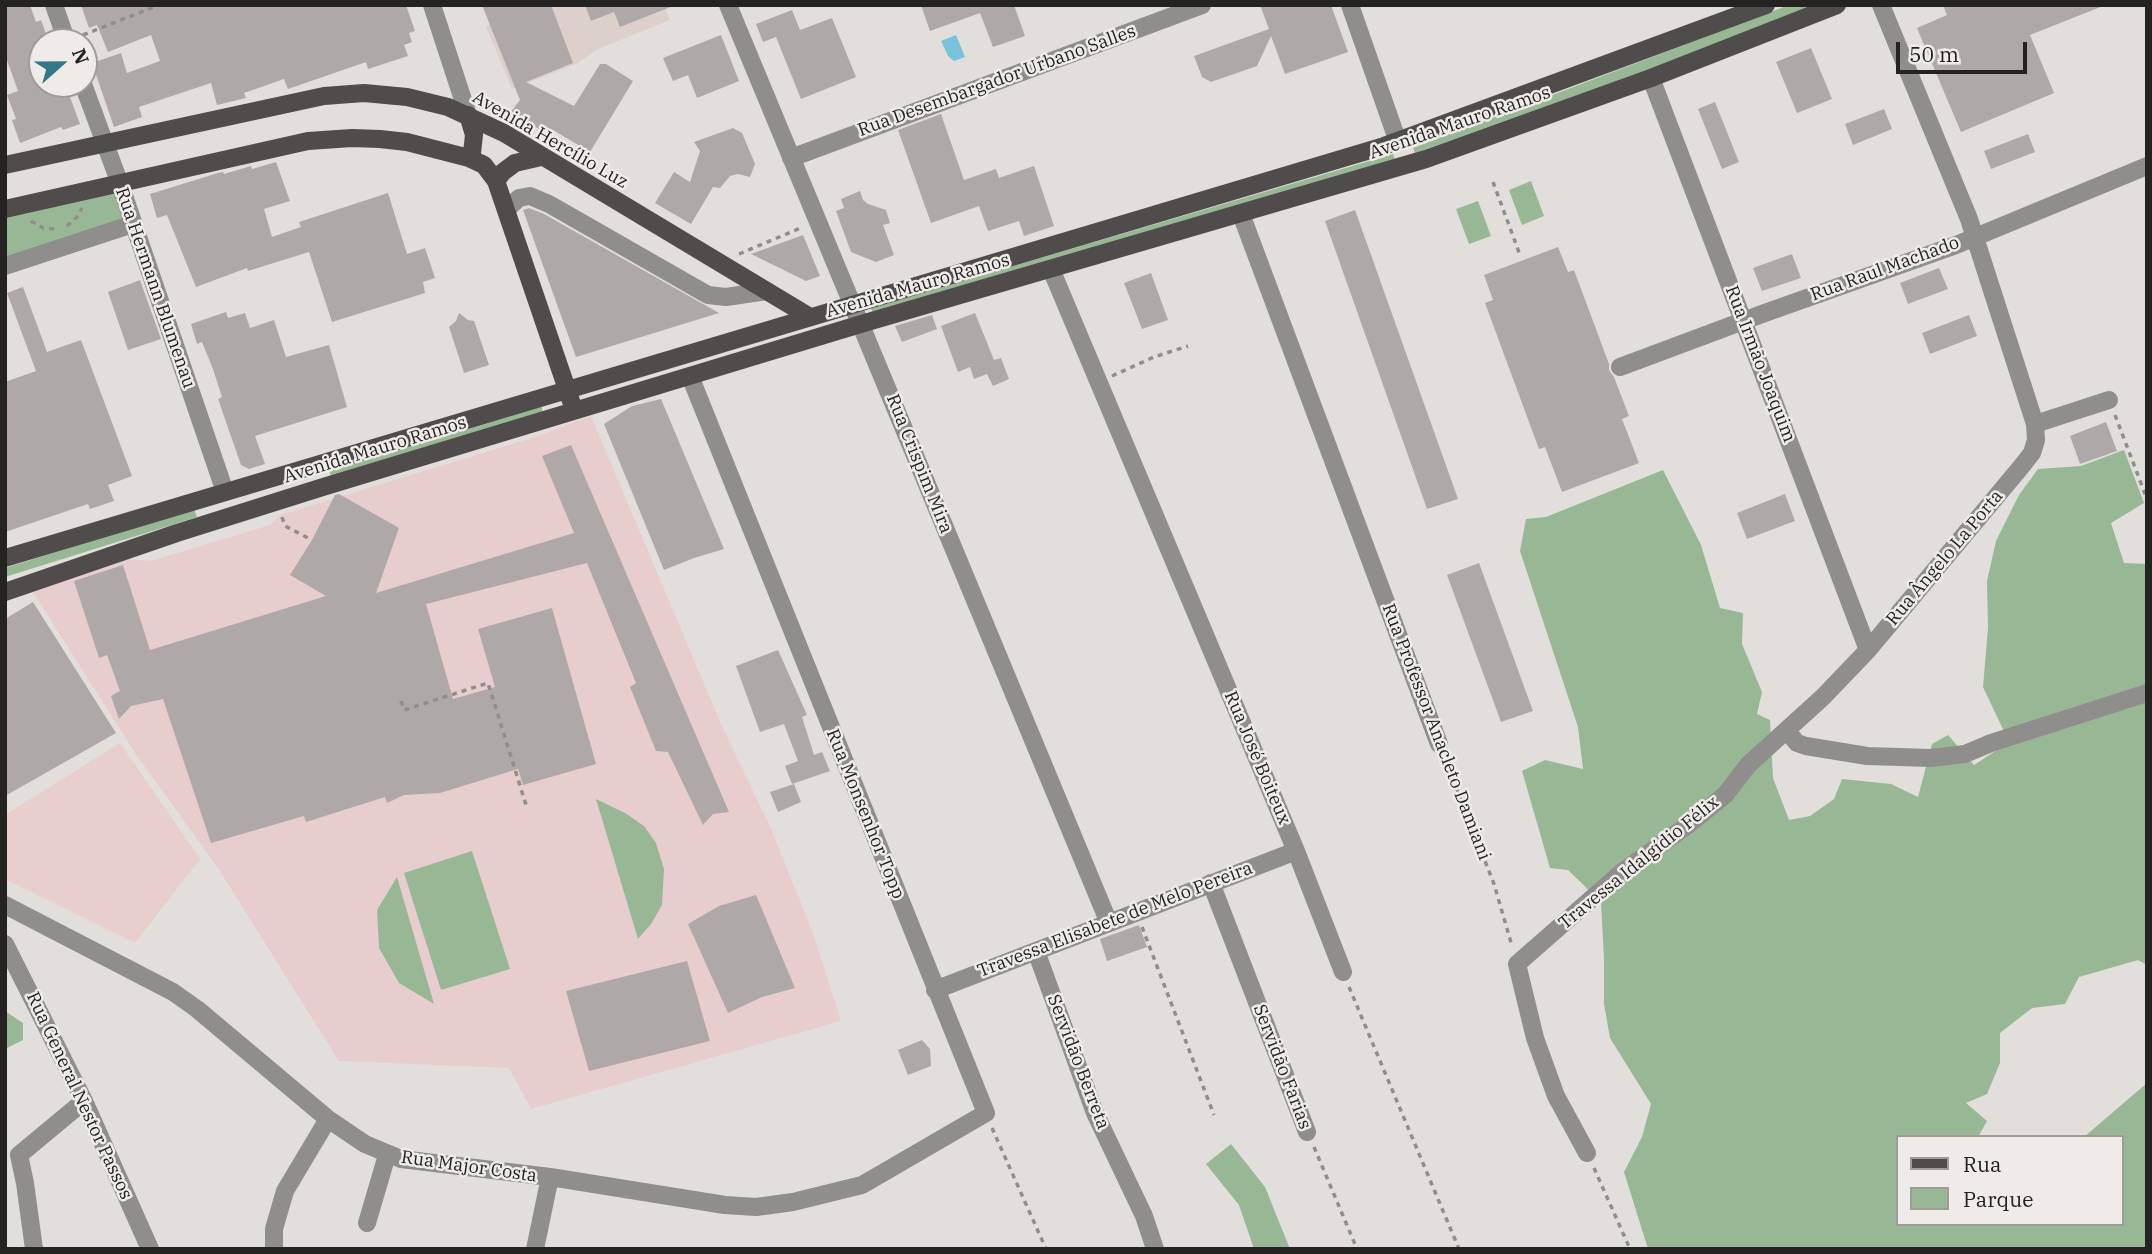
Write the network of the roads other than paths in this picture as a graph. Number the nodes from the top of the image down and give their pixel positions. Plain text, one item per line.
1 (54, 5) edge
2 (432, 5) edge
3 (728, 5) edge
4 (1202, 5) edge
5 (1350, 5) edge
6 (1766, 5) edge
7 (1837, 5) edge
8 (1881, 5) edge
9 (61, 28) edge
10 (1651, 78) junction
11 (88, 98) edge
12 (468, 115) junction
13 (1398, 142) junction
14 (105, 143) junction
15 (541, 156) junction
16 (469, 158) junction
17 (791, 158) junction
18 (5, 165) edge
19 (1406, 165) junction
20 (2147, 166) edge
21 (496, 181) junction
22 (120, 184) junction
23 (5, 209) edge
24 (506, 210) junction
25 (1241, 214) junction
26 (133, 224) junction
27 (1974, 236) junction
28 (5, 266) edge
29 (1051, 269) junction
30 (766, 291) junction
31 (853, 305) junction
32 (810, 317) junction
33 (1743, 321) junction
34 (861, 324) junction
35 (805, 341) junction
36 (1620, 367) dead end
37 (690, 376) junction
38 (568, 390) junction
39 (2109, 400) road end
40 (575, 411) junction
41 (2035, 425) junction
42 (225, 492) junction
43 (234, 515) junction
44 (5, 558) edge
45 (5, 592) edge
46 (1868, 650) junction
47 (2147, 693) edge
48 (1787, 731) junction
49 (1439, 744) road end
50 (1296, 851) junction
51 (1211, 883) junction
52 (5, 905) edge
53 (1109, 923) junction
54 (5, 944) edge
55 (1036, 951) junction
56 (1343, 972) road end
57 (935, 990) junction
58 (84, 1101) junction
59 (986, 1113) joint
60 (328, 1119) junction
61 (1307, 1132) road end
62 (1587, 1153) road end
63 (387, 1155) junction
64 (550, 1177) junction
65 (367, 1223) dead end
66 (34, 1249) edge
67 (150, 1249) edge
68 (274, 1249) edge
69 (535, 1249) edge
70 (1155, 1249) edge

1 - 9 street
2 - 12 street
3 - 17 street, Rua Crispim Mira
4 - 17 street, Rua Desembargador Urbano Salles
5 - 13 street
6 - 13 main road, Avenida Mauro Ramos
7 - 10 main road, Avenida Mauro Ramos
8 - 27 street
10 - 19 main road, Avenida Mauro Ramos
10 - 33 street, Rua Irmão Joaquim
11 - 14 street, Rua Hermann Blumenau
12 - 14 main road, Avenida Hercílio Luz
12 - 15 main road, Avenida Hercílio Luz
12 - 16 main road
13 - 19 main road
13 - 31 main road, Avenida Mauro Ramos
14 - 18 main road, Avenida Hercílio Luz
14 - 22 street, Rua Hermann Blumenau
15 - 21 main road
15 - 30 main road, Avenida Hercílio Luz
16 - 21 main road
16 - 22 main road
17 - 31 street, Rua Crispim Mira
19 - 25 main road, Avenida Mauro Ramos
20 - 27 street, Rua Raul Machado
21 - 24 main road
22 - 23 main road
22 - 26 street, Rua Hermann Blumenau
24 - 30 street
24 - 38 main road
25 - 29 main road, Avenida Mauro Ramos
25 - 49 street, Rua Professor Anacleto Damiani
26 - 28 street
26 - 42 street, Rua Hermann Blumenau
27 - 33 street, Rua Raul Machado
27 - 41 street
29 - 34 main road, Avenida Mauro Ramos
29 - 50 street, Rua José Boiteux
30 - 32 main road, Avenida Hercílio Luz
31 - 32 main road, Avenida Mauro Ramos
31 - 34 street, Rua Crispim Mira
32 - 35 main road
32 - 38 main road, Avenida Mauro Ramos
33 - 36 street, Rua Raul Machado
33 - 46 street, Rua Irmão Joaquim
34 - 35 main road, Avenida Mauro Ramos
34 - 53 street, Rua Crispim Mira
35 - 37 main road, Avenida Mauro Ramos
37 - 40 main road, Avenida Mauro Ramos
37 - 57 street, Rua Monsenhor Topp
38 - 40 main road
38 - 42 main road, Avenida Mauro Ramos
39 - 41 street
40 - 43 main road, Avenida Mauro Ramos
41 - 46 street, Rua Ângelo La Porta
42 - 43 main road
42 - 44 main road, Avenida Mauro Ramos
43 - 45 main road, Avenida Mauro Ramos
46 - 48 street, Rua Ângelo La Porta
47 - 48 street
48 - 62 street, Travessa Idalgídio Félix
50 - 51 street, Travessa Elisabete de Melo Pereira
50 - 56 street, Rua José Boiteux
51 - 53 street, Travessa Elisabete de Melo Pereira
51 - 61 street, Servidão Farias
52 - 60 street, Rua Major Costa
53 - 55 street, Travessa Elisabete de Melo Pereira
54 - 58 street, Rua General Nestor Passos
55 - 57 street, Travessa Elisabete de Melo Pereira
55 - 70 street, Servidão Berreta
57 - 59 street, Rua Monsenhor Topp
58 - 66 street
58 - 67 street, Rua General Nestor Passos
59 - 64 street, Rua Major Costa
60 - 63 street, Rua Major Costa
60 - 68 street
63 - 64 street, Rua Major Costa
63 - 65 street
64 - 69 street

